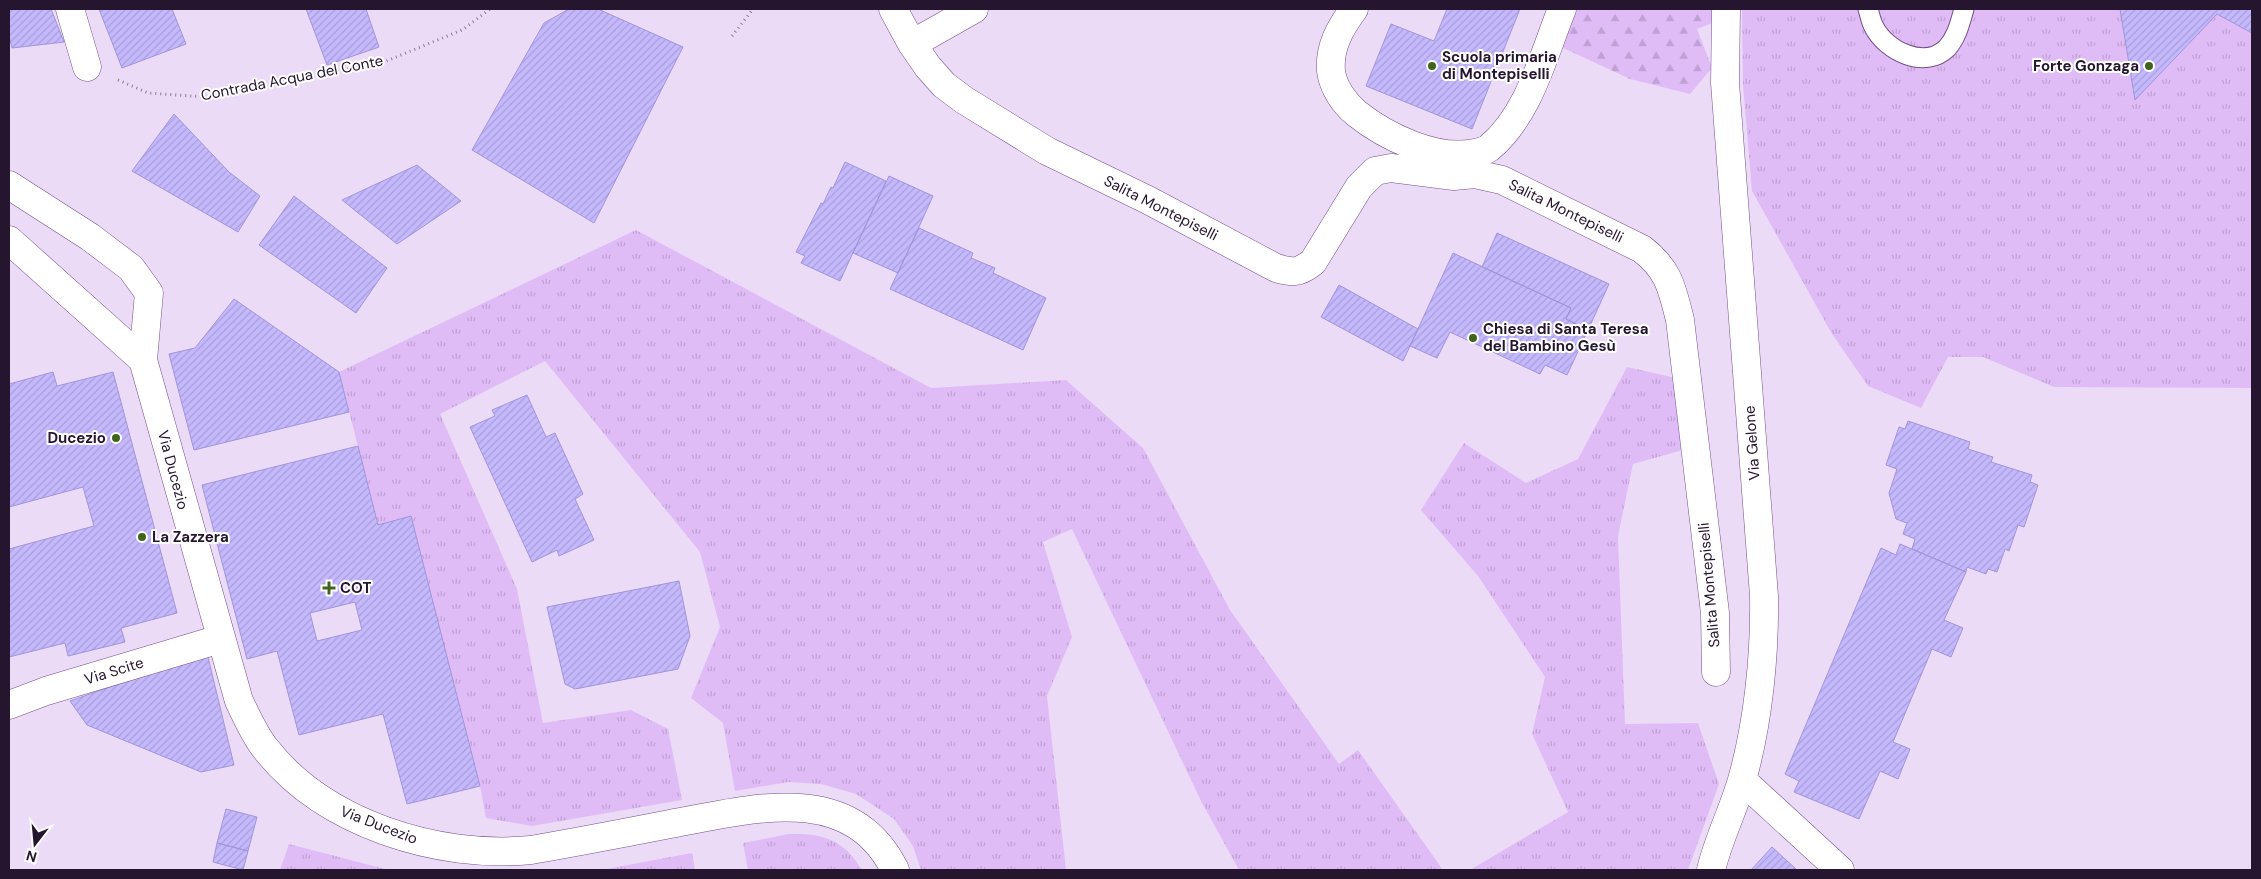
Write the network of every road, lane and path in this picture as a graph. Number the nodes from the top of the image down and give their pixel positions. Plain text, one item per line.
1 (70, 9) edge
2 (490, 9) edge
3 (753, 9) edge
4 (893, 9) edge
5 (974, 9) edge
6 (1354, 9) edge
7 (1562, 9) edge
8 (1726, 9) edge
9 (1739, 9) edge
10 (1868, 9) edge
11 (1964, 9) edge
12 (732, 36) dead end
13 (912, 44) junction
14 (1726, 47) junction
15 (87, 67) joint
16 (1471, 164) junction
17 (9, 185) edge
18 (9, 240) edge
19 (143, 360) junction
20 (220, 639) junction
21 (1716, 672) dead end
22 (9, 706) edge
23 (1742, 780) junction
24 (895, 870) edge
25 (1711, 870) edge
26 (1840, 870) edge

1 - 15 street
2 - 15 path, Contrada Acqua del Conte
3 - 12 path
4 - 13 street, Salita Montepiselli
5 - 13 street
6 - 16 street
7 - 16 street
8 - 14 street, Via Gelone
9 - 14 lane
10 - 11 lane
13 - 16 street, Salita Montepiselli
14 - 23 street, Via Gelone
16 - 21 street, Salita Montepiselli
17 - 19 street
18 - 19 street
19 - 20 street, Via Ducezio
20 - 22 street, Via Scite
20 - 24 street, Via Ducezio
23 - 25 street, Via Gelone
23 - 26 street

